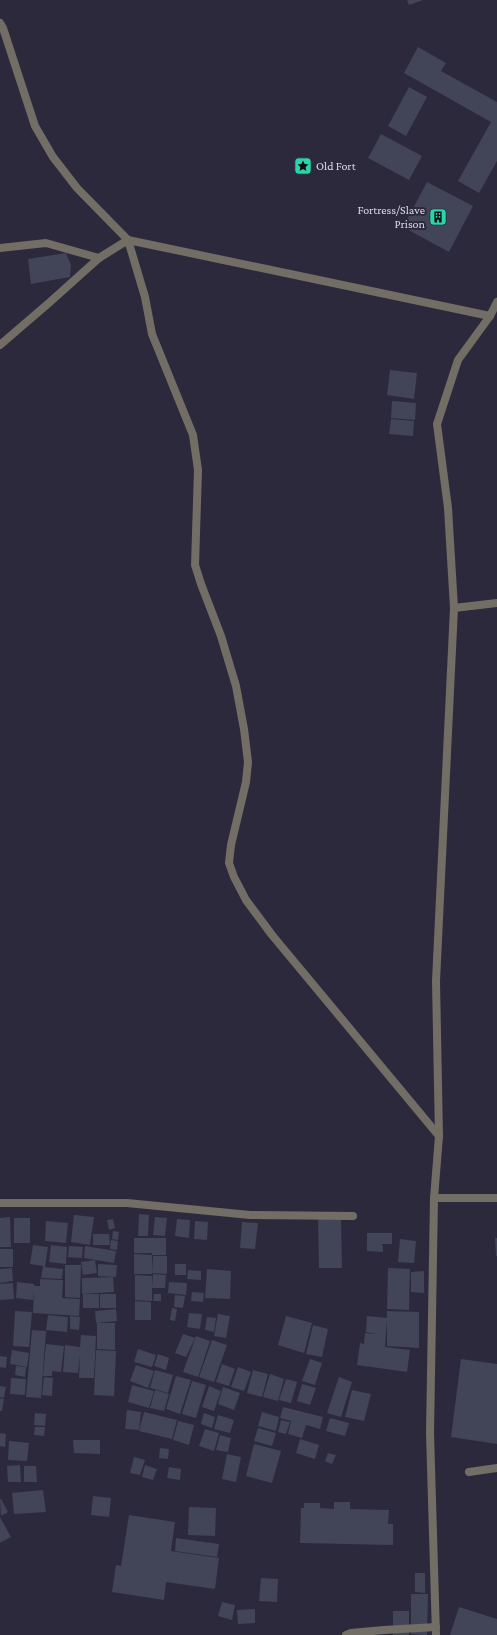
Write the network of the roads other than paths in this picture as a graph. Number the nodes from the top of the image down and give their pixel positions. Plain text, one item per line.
1 (0, 23) edge
2 (128, 240) junction
3 (0, 248) edge
4 (99, 258) junction
5 (497, 302) edge
6 (490, 316) junction
7 (0, 345) edge
8 (497, 602) edge
9 (454, 608) junction
10 (439, 1136) junction
11 (434, 1198) junction
12 (497, 1198) edge
13 (0, 1203) edge
14 (353, 1216) dead end
15 (497, 1468) edge
16 (469, 1472) dead end
17 (436, 1631) edge
18 (346, 1635) edge

1 - 2 street
2 - 4 street
2 - 6 street
2 - 10 street
3 - 4 street
4 - 7 street
5 - 6 street
6 - 9 street
8 - 9 street
9 - 10 street
10 - 11 street
11 - 12 street
11 - 17 street
13 - 14 street
15 - 16 street
17 - 18 street

